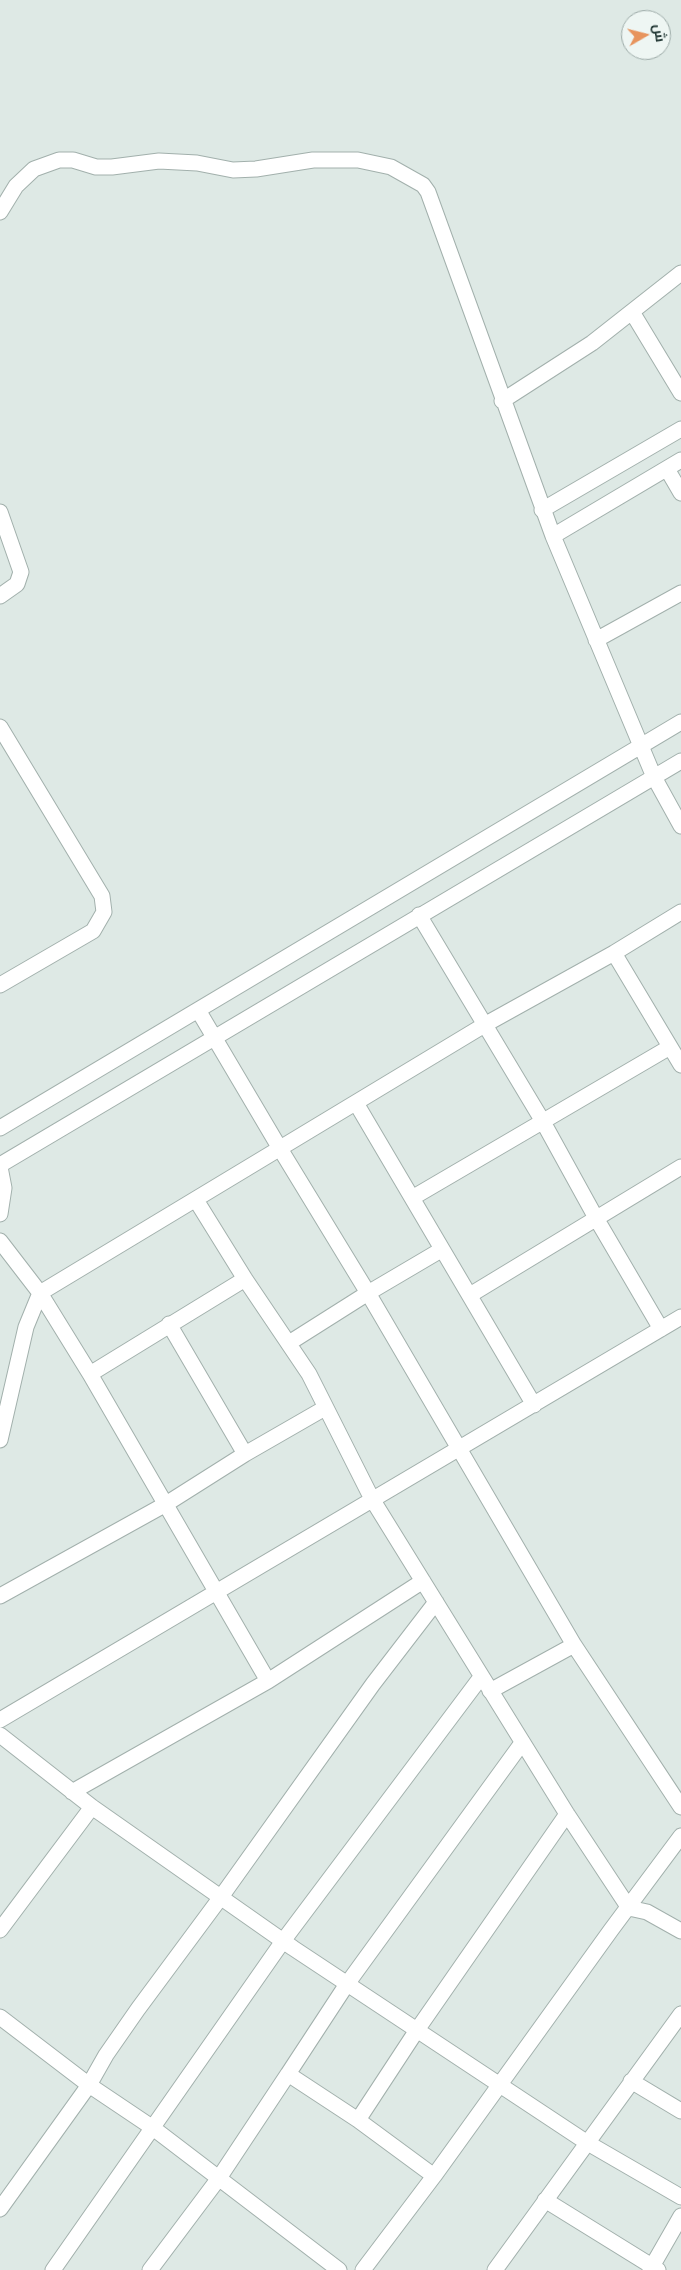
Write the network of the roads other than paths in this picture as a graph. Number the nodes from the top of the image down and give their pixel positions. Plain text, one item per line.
1 (0, 212) edge
2 (681, 273) edge
3 (632, 312) junction
4 (681, 392) edge
5 (502, 401) junction
6 (681, 429) edge
7 (681, 460) edge
8 (666, 469) junction
9 (681, 493) edge
10 (542, 510) junction
11 (0, 512) edge
12 (553, 536) junction
13 (681, 593) edge
14 (0, 596) edge
15 (596, 640) junction
16 (681, 722) edge
17 (0, 727) edge
18 (641, 746) junction
19 (681, 761) edge
20 (654, 777) junction
21 (681, 826) edge
22 (681, 912) edge
23 (419, 915) junction
24 (614, 952) junction
25 (0, 985) edge
26 (198, 1010) junction
27 (486, 1024) junction
28 (214, 1037) junction
29 (670, 1047) junction
30 (681, 1065) edge
31 (356, 1103) junction
32 (542, 1120) junction
33 (0, 1128) edge
34 (279, 1147) junction
35 (0, 1166) edge
36 (681, 1167) edge
37 (412, 1198) junction
38 (196, 1200) junction
39 (0, 1214) edge
40 (596, 1218) junction
41 (0, 1241) edge
42 (441, 1250) junction
43 (245, 1279) junction
44 (40, 1293) junction
45 (368, 1293) junction
46 (470, 1295) junction
47 (681, 1317) edge
48 (169, 1324) junction
49 (661, 1329) junction
50 (289, 1343) junction
51 (90, 1374) junction
52 (534, 1405) junction
53 (325, 1408) junction
54 (0, 1440) edge
55 (459, 1448) junction
56 (246, 1454) junction
57 (372, 1499) junction
58 (166, 1504) junction
59 (423, 1581) junction
60 (217, 1590) junction
61 (0, 1596) edge
62 (436, 1602) junction
63 (574, 1645) junction
64 (481, 1677) junction
65 (268, 1681) junction
66 (490, 1691) junction
67 (0, 1720) edge
68 (0, 1735) edge
69 (522, 1743) junction
70 (72, 1792) junction
71 (92, 1807) junction
72 (681, 1807) edge
73 (567, 1814) junction
74 (681, 1836) edge
75 (221, 1897) junction
76 (629, 1908) junction
77 (0, 1930) edge
78 (681, 1931) edge
79 (283, 1941) junction
80 (347, 1984) junction
81 (0, 2016) edge
82 (679, 2019) edge
83 (417, 2030) junction
84 (288, 2074) junction
85 (631, 2081) junction
86 (89, 2085) junction
87 (498, 2086) junction
88 (681, 2111) edge
89 (358, 2120) junction
90 (153, 2128) junction
91 (586, 2142) junction
92 (434, 2176) junction
93 (220, 2178) junction
94 (681, 2198) edge
95 (545, 2200) junction
96 (0, 2209) edge
97 (681, 2216) edge
98 (501, 2268) edge
99 (654, 2269) edge
100 (52, 2270) edge
101 (150, 2270) edge
102 (339, 2270) edge
103 (363, 2270) edge

1 - 5 street
2 - 3 street
3 - 4 street
3 - 5 street
5 - 10 street
6 - 10 street
7 - 8 street
8 - 9 street
8 - 12 street
10 - 12 street
11 - 14 street
12 - 15 street
13 - 15 street
15 - 18 street
16 - 18 street
17 - 25 street
18 - 20 street
18 - 26 street
19 - 20 street
20 - 21 street
20 - 23 street
22 - 24 street
23 - 27 street
23 - 28 street
24 - 27 street
24 - 29 street
26 - 28 street
26 - 33 street
27 - 31 street
27 - 32 street
28 - 34 street
28 - 35 street
29 - 30 street
29 - 32 street
31 - 34 street
31 - 37 street
32 - 37 street
32 - 40 street
34 - 38 street
34 - 45 street
35 - 39 street
36 - 40 street
37 - 42 street
38 - 43 street
38 - 44 street
40 - 46 street
40 - 49 street
41 - 44 street
42 - 45 street
42 - 46 street
43 - 48 street
43 - 50 street
44 - 51 street
44 - 54 street
45 - 50 street
45 - 55 street
46 - 52 street
47 - 49 street
48 - 51 street
48 - 56 street
49 - 52 street
50 - 53 street
51 - 58 street
52 - 55 street
53 - 56 street
53 - 57 street
55 - 57 street
55 - 63 street
56 - 58 street
57 - 59 street
57 - 60 street
58 - 60 street
58 - 61 street
59 - 62 street
59 - 65 street
60 - 65 street
60 - 67 street
62 - 64 street
62 - 75 street
63 - 66 street
63 - 72 street
64 - 66 street
64 - 79 street
65 - 70 street
66 - 69 street
68 - 70 street
69 - 73 street
69 - 80 street
70 - 71 street
71 - 75 street
71 - 77 street
73 - 76 street
73 - 83 street
74 - 76 street
75 - 79 street
75 - 86 street
76 - 78 street
76 - 87 street
79 - 80 street
79 - 90 street
80 - 83 street
80 - 84 street
81 - 86 street
82 - 85 street
83 - 87 street
83 - 89 street
84 - 89 street
84 - 93 street
85 - 88 street
85 - 91 street
86 - 90 street
86 - 96 street
87 - 91 street
87 - 92 street
89 - 92 street
90 - 93 street
90 - 100 street
91 - 94 street
91 - 95 street
92 - 103 street
93 - 101 street
93 - 102 street
95 - 98 street
95 - 99 street
97 - 99 street

